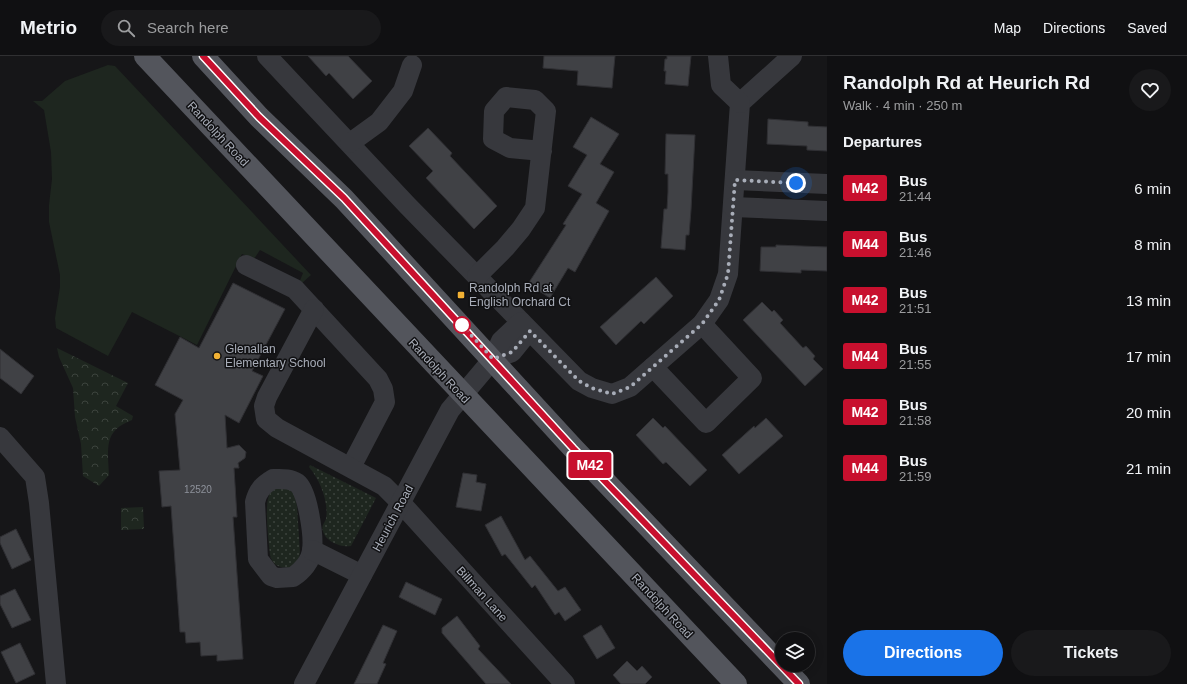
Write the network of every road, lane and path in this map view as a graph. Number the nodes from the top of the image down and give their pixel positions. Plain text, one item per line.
1 (145, 56) edge
2 (203, 56) edge
3 (268, 56) edge
4 (718, 56) edge
5 (792, 56) edge
6 (412, 65) dead end
7 (740, 103) junction
8 (350, 143) junction
9 (542, 151) dead end
10 (735, 180) junction
11 (827, 184) edge
12 (733, 207) junction
13 (827, 211) edge
14 (246, 265) dead end
15 (476, 276) junction
16 (314, 309) junction
17 (702, 324) junction
18 (525, 327) junction
19 (493, 359) junction
20 (653, 367) junction
21 (462, 395) junction
22 (2, 439) edge
23 (351, 467) junction
24 (401, 503) junction
25 (312, 550) junction
26 (362, 575) junction
27 (56, 684) edge
28 (304, 684) edge
29 (564, 684) edge
30 (736, 684) edge
31 (799, 684) edge

1 - 21 main road, Randolph Road
2 - 19 main road
3 - 8 street
4 - 7 street
5 - 7 street
6 - 8 street
7 - 10 street
8 - 15 street
9 - 15 street
10 - 11 street
10 - 12 street
12 - 13 street
12 - 17 street
14 - 16 street
15 - 18 street
16 - 23 street
16 - 23 street, Billman Lane
17 - 20 street
17 - 20 street
18 - 19 street
18 - 20 street
19 - 21 street, Heurich Road
19 - 31 main road
21 - 24 street, Heurich Road
21 - 30 main road, Randolph Road
22 - 27 street
23 - 24 street, Billman Lane
24 - 26 street, Heurich Road
24 - 29 street, Billman Lane
25 - 25 street
25 - 26 street
26 - 28 street, Heurich Road

